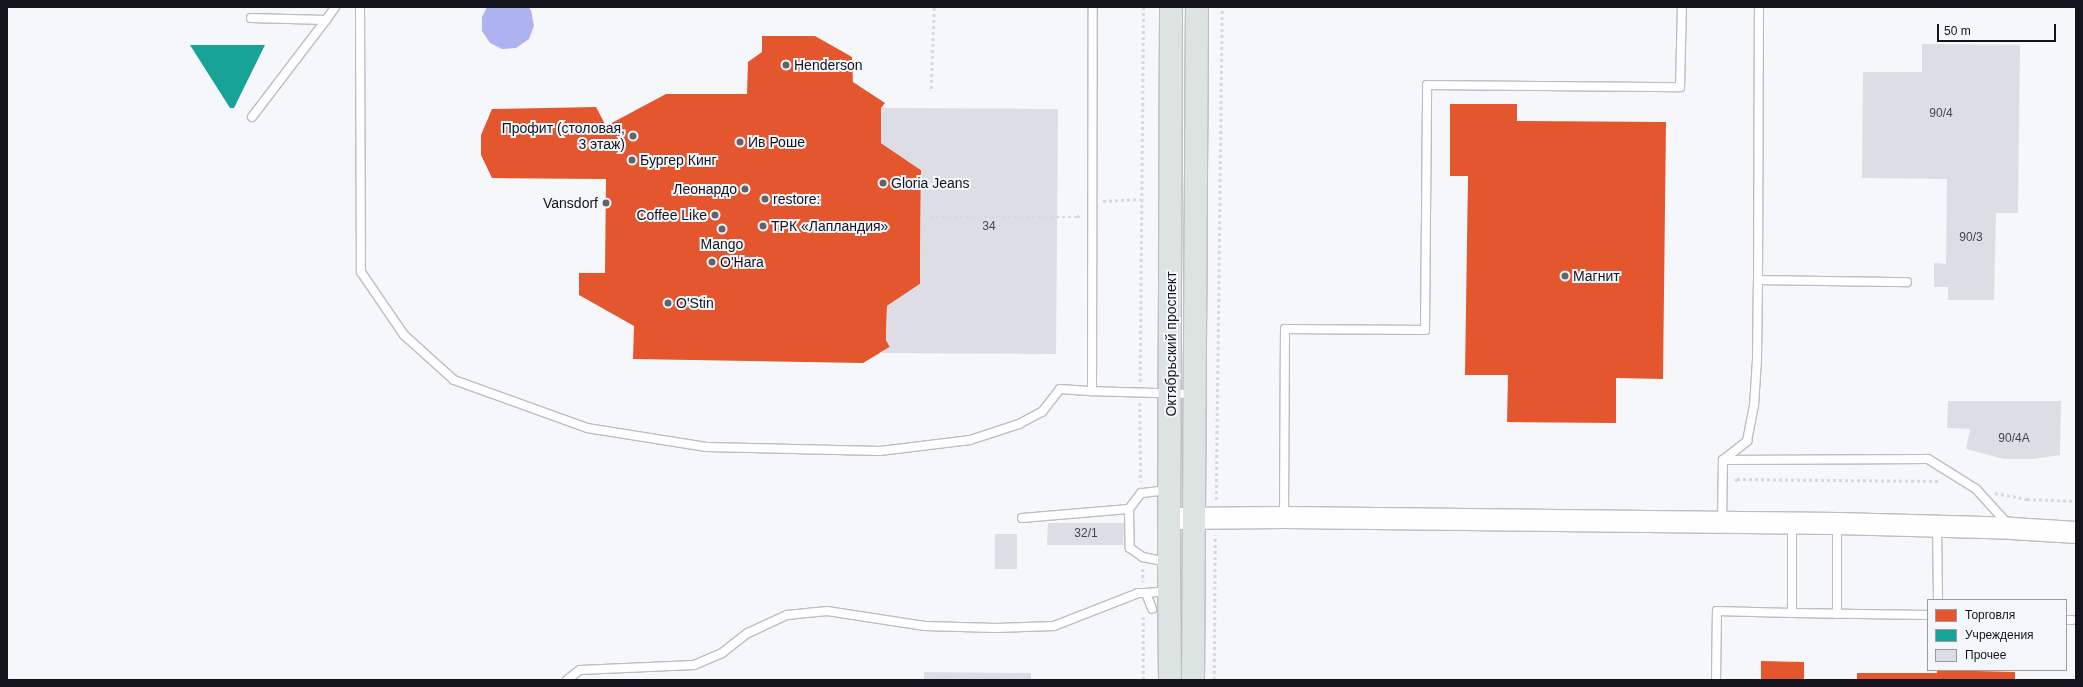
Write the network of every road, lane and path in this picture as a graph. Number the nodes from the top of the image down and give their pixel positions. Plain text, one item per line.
1 (335, 7) edge
2 (360, 7) edge
3 (934, 7) edge
4 (1094, 7) edge
5 (1143, 7) edge
6 (1171, 7) edge
7 (1197, 7) edge
8 (1222, 7) edge
9 (1682, 7) edge
10 (1759, 7) edge
11 (252, 18) dead end
12 (326, 20) junction
13 (931, 89) dead end
14 (252, 117) dead end
15 (1141, 179) dead end
16 (1140, 199) dead end
17 (1094, 202) junction
18 (930, 217) dead end
19 (1758, 280) junction
20 (1907, 282) dead end
21 (1092, 391) junction
22 (1170, 393) junction
23 (1194, 394) junction
24 (1723, 460) junction
25 (1946, 483) dead end
26 (1170, 489) junction
27 (1976, 489) junction
28 (1722, 493) junction
29 (2076, 501) edge
30 (1129, 509) junction
31 (1022, 518) dead end
32 (1170, 518) junction
33 (1194, 518) junction
34 (1215, 518) junction
35 (1284, 518) junction
36 (1722, 522) junction
37 (1792, 523) junction
38 (1837, 523) junction
39 (1937, 525) junction
40 (2011, 528) junction
41 (2076, 532) edge
42 (1169, 563) junction
43 (1170, 590) junction
44 (1146, 593) junction
45 (1938, 599) edge
46 (1152, 609) dead end
47 (1792, 613) junction
48 (1837, 614) junction
49 (1927, 615) edge
50 (1143, 616) dead end
51 (567, 680) edge
52 (1143, 680) edge
53 (1170, 680) edge
54 (1193, 680) edge
55 (1214, 680) edge
56 (1716, 680) edge

1 - 12 lane
2 - 21 lane
3 - 13 path
4 - 17 lane
5 - 15 path
6 - 22 main road, Октябрьский проспект
7 - 23 main road, Октябрьский проспект
8 - 34 path
9 - 35 lane
10 - 19 lane
11 - 12 lane
12 - 14 lane
16 - 17 path
17 - 18 path
17 - 21 lane
19 - 20 lane
19 - 24 lane
21 - 22 lane
22 - 23 lane
22 - 26 main road, Октябрьский проспект
23 - 33 main road, Октябрьский проспект
24 - 27 lane
24 - 28 lane
25 - 28 path
26 - 30 lane
26 - 32 main road, Октябрьский проспект
27 - 29 path
27 - 40 lane
28 - 36 lane
30 - 31 lane
30 - 42 lane
32 - 33 street
32 - 42 main road, Октябрьский проспект
33 - 34 street
33 - 54 main road, Октябрьский проспект
34 - 35 street
34 - 55 path
35 - 36 street
36 - 37 street
37 - 38 street
37 - 47 lane
38 - 39 street
38 - 48 lane
39 - 40 street
39 - 45 lane
40 - 41 street
42 - 43 main road, Октябрьский проспект
43 - 44 lane
43 - 53 main road, Октябрьский проспект
44 - 46 lane
44 - 51 lane
47 - 48 lane
47 - 56 lane
48 - 49 lane
50 - 52 path

